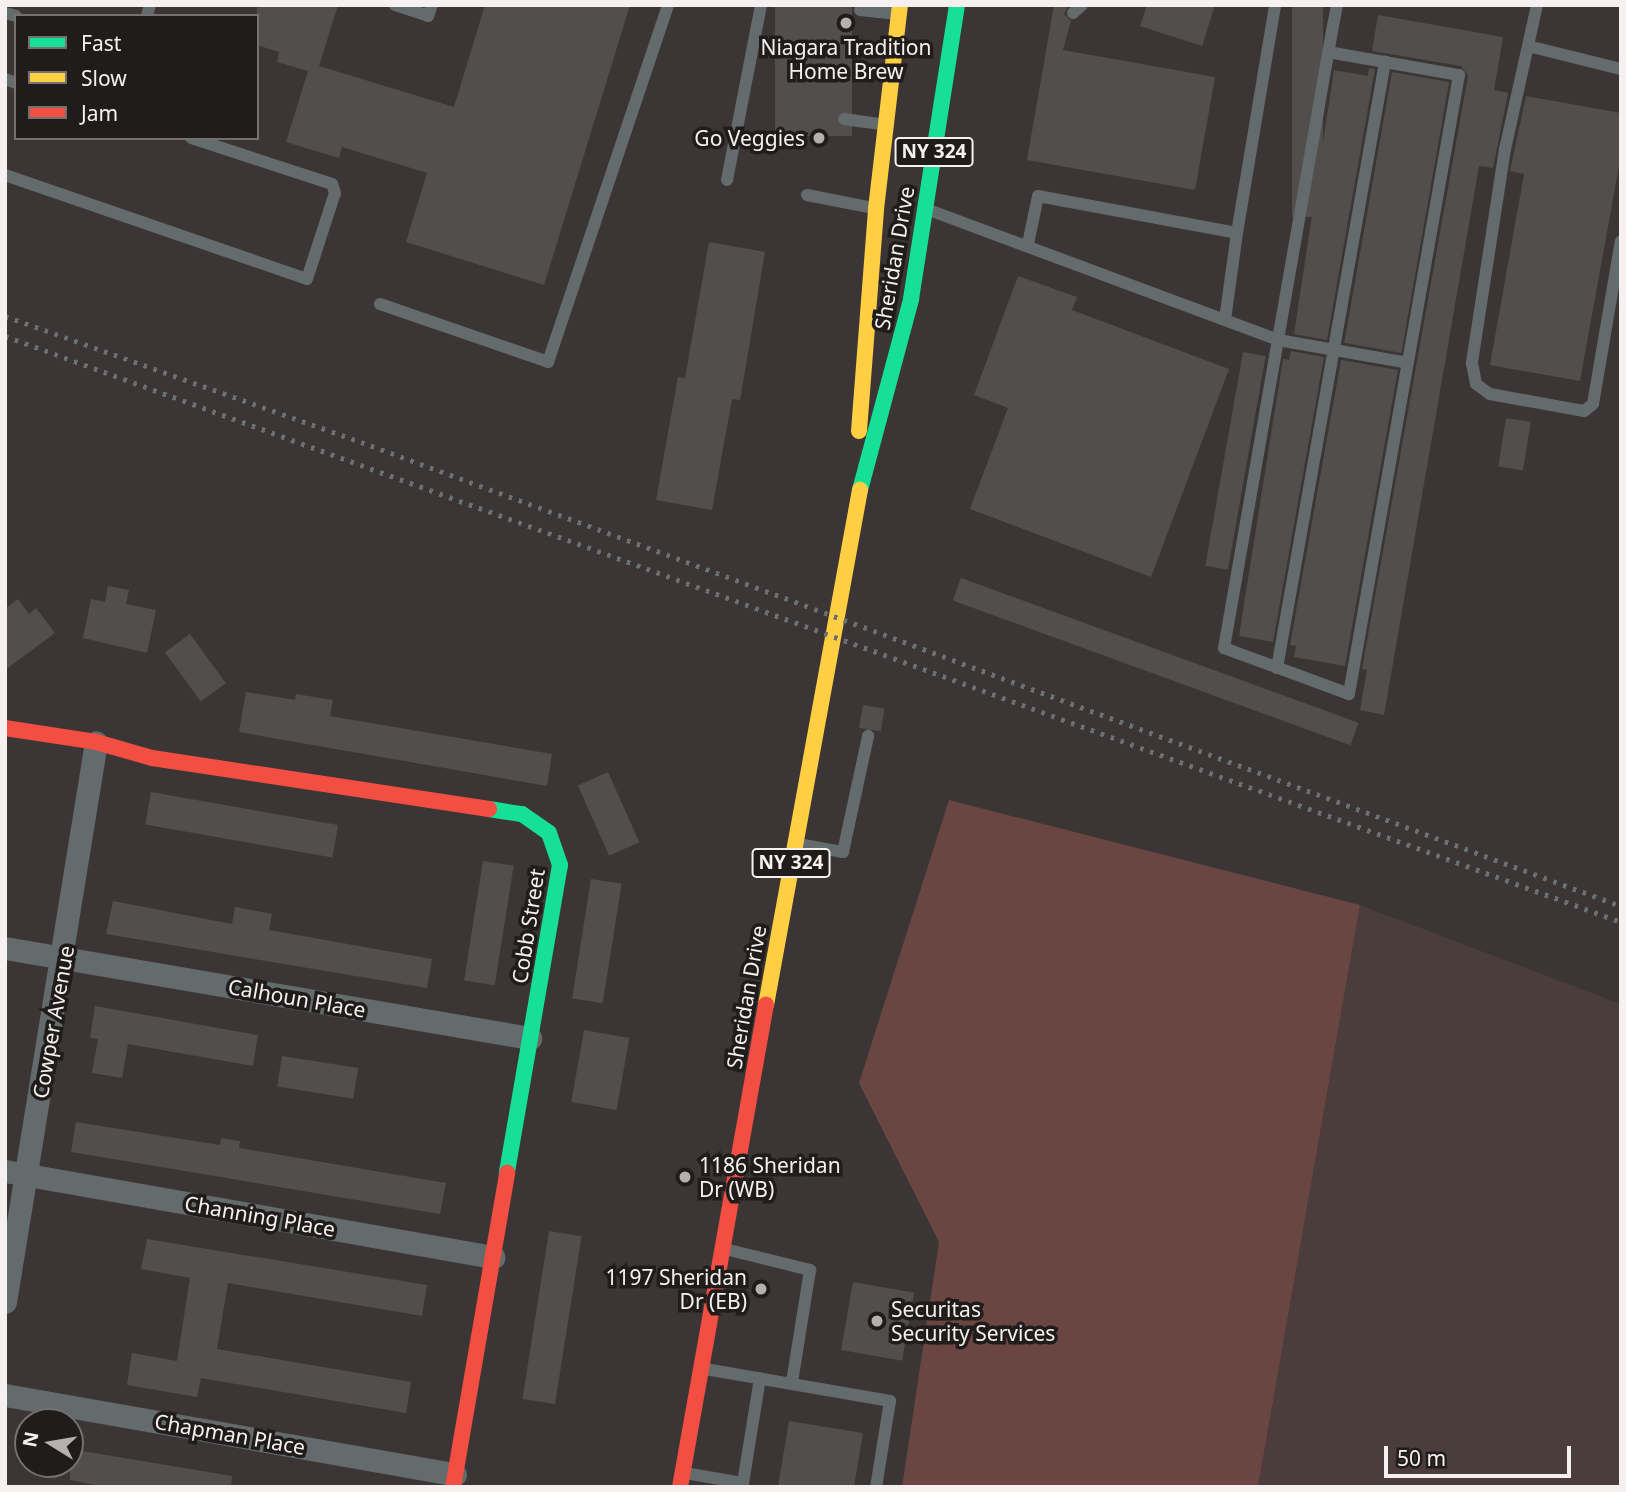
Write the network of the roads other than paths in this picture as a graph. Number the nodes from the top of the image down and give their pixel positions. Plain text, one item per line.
1 (395, 5) edge
2 (432, 5) edge
3 (668, 5) edge
4 (761, 5) edge
5 (957, 5) edge
6 (1275, 5) edge
7 (1337, 5) edge
8 (1537, 5) edge
9 (860, 10) dead end
10 (900, 10) edge
11 (1528, 46) junction
12 (1328, 52) junction
13 (1385, 62) junction
14 (1621, 69) edge
15 (844, 119) dead end
16 (886, 124) junction
17 (205, 140) edge
18 (232, 144) edge
19 (5, 175) edge
20 (727, 180) dead end
21 (807, 195) dead end
22 (876, 209) junction
23 (925, 209) junction
24 (1237, 233) junction
25 (1621, 241) edge
26 (1028, 244) junction
27 (380, 304) dead end
28 (1225, 319) junction
29 (1278, 340) junction
30 (1334, 350) junction
31 (1408, 363) junction
32 (853, 515) junction
33 (1277, 668) junction
34 (5, 728) edge
35 (868, 736) dead end
36 (96, 742) junction
37 (795, 843) junction
38 (5, 948) edge
39 (64, 958) junction
40 (530, 1038) junction
41 (16, 1173) edge
42 (723, 1248) junction
43 (493, 1257) junction
44 (5, 1302) edge
45 (701, 1368) junction
46 (760, 1378) junction
47 (792, 1383) junction
48 (5, 1395) edge
49 (454, 1480) edge
50 (681, 1480) edge
51 (743, 1485) edge
52 (876, 1487) edge

1 - 2 lane
3 - 27 lane
4 - 20 lane
5 - 23 main road, Sheridan Drive / NY 324
6 - 24 lane
7 - 12 lane
8 - 11 lane
9 - 10 lane
10 - 16 main road, Sheridan Drive / NY 324
11 - 14 lane
11 - 25 lane
12 - 13 lane
12 - 29 lane
13 - 30 lane
13 - 31 lane
15 - 16 lane
16 - 22 main road, Sheridan Drive / NY 324
17 - 18 lane
18 - 19 lane
21 - 22 lane
22 - 32 main road, Sheridan Drive / NY 324
23 - 26 lane
23 - 32 main road, Sheridan Drive / NY 324
24 - 26 lane
24 - 28 lane
26 - 28 lane
28 - 29 lane
29 - 30 lane
29 - 33 lane
30 - 31 lane
30 - 33 lane
31 - 33 lane
32 - 37 main road, Sheridan Drive / NY 324
34 - 36 main road, Cobb Street
35 - 37 lane
36 - 39 street, Cowper Avenue
36 - 40 main road, Cobb Street
37 - 42 main road, Sheridan Drive / NY 324
38 - 39 street, Calhoun Place
39 - 40 street, Calhoun Place
39 - 41 street, Cowper Avenue
40 - 43 main road, Cobb Street
41 - 43 street, Channing Place
41 - 44 street, Cowper Avenue
42 - 45 main road, Sheridan Drive / NY 324
42 - 47 lane
43 - 49 main road, Cobb Street
45 - 46 lane
45 - 50 main road, Sheridan Drive / NY 324
46 - 47 lane
46 - 51 lane
47 - 52 lane
48 - 49 street, Chapman Place
50 - 51 lane

